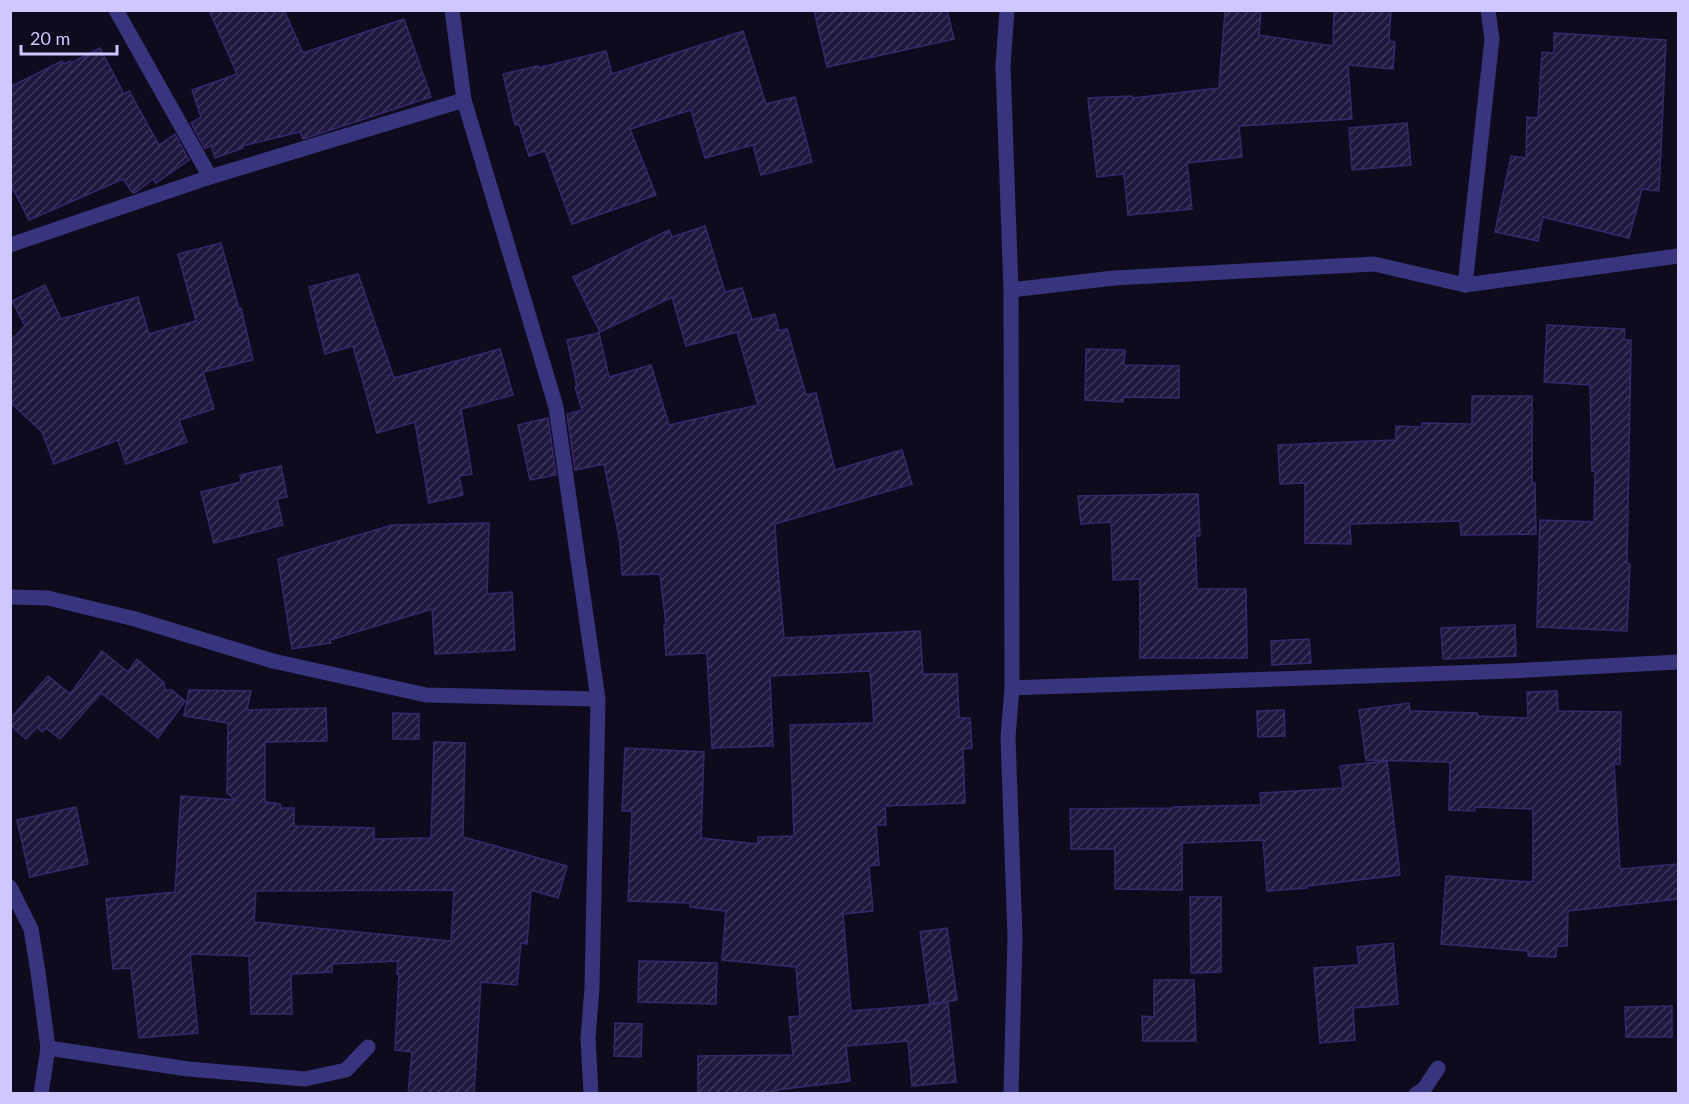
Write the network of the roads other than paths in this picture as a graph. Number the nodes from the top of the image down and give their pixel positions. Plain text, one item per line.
1 (116, 10) edge
2 (452, 10) edge
3 (1007, 10) edge
4 (1488, 10) edge
5 (464, 100) junction
6 (210, 177) junction
7 (10, 245) edge
8 (1678, 256) edge
9 (1466, 285) junction
10 (1011, 290) junction
11 (10, 597) edge
12 (1678, 662) edge
13 (1012, 688) junction
14 (598, 699) junction
15 (10, 887) edge
16 (368, 1047) dead end
17 (48, 1048) junction
18 (1438, 1068) dead end
19 (41, 1094) edge
20 (591, 1094) edge
21 (1011, 1094) edge
22 (1416, 1094) edge

1 - 6 street
2 - 5 street
3 - 10 street
4 - 9 street
5 - 6 street
5 - 14 street
6 - 7 street
8 - 9 street
9 - 10 street
10 - 13 street
11 - 14 street
12 - 13 street
13 - 21 street
14 - 20 street
15 - 17 street
16 - 17 street
17 - 19 street
18 - 22 street

